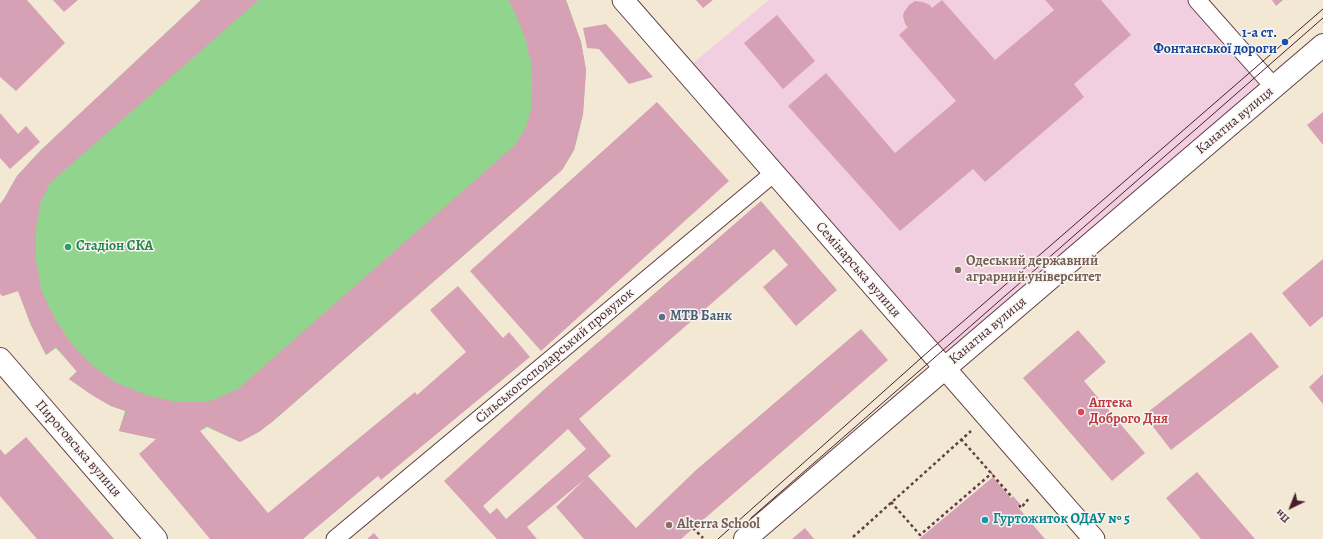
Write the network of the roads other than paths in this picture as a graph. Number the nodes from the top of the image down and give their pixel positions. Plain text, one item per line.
1 (623, 0) edge
2 (1197, 0) edge
3 (1323, 45) edge
4 (1274, 86) junction
5 (774, 173) junction
6 (0, 359) edge
7 (944, 368) junction
8 (156, 539) edge
9 (335, 539) edge
10 (745, 539) edge
11 (1094, 539) edge

1 - 5 street, Семінарська вулиця
2 - 4 street
3 - 4 main road, Канатна вулиця
4 - 7 main road, Канатна вулиця
5 - 7 street, Семінарська вулиця
5 - 9 street, Сільськогосподарський провулок
6 - 8 main road, Пироговська вулиця
7 - 10 main road, Канатна вулиця
7 - 11 street, Семінарська вулиця

